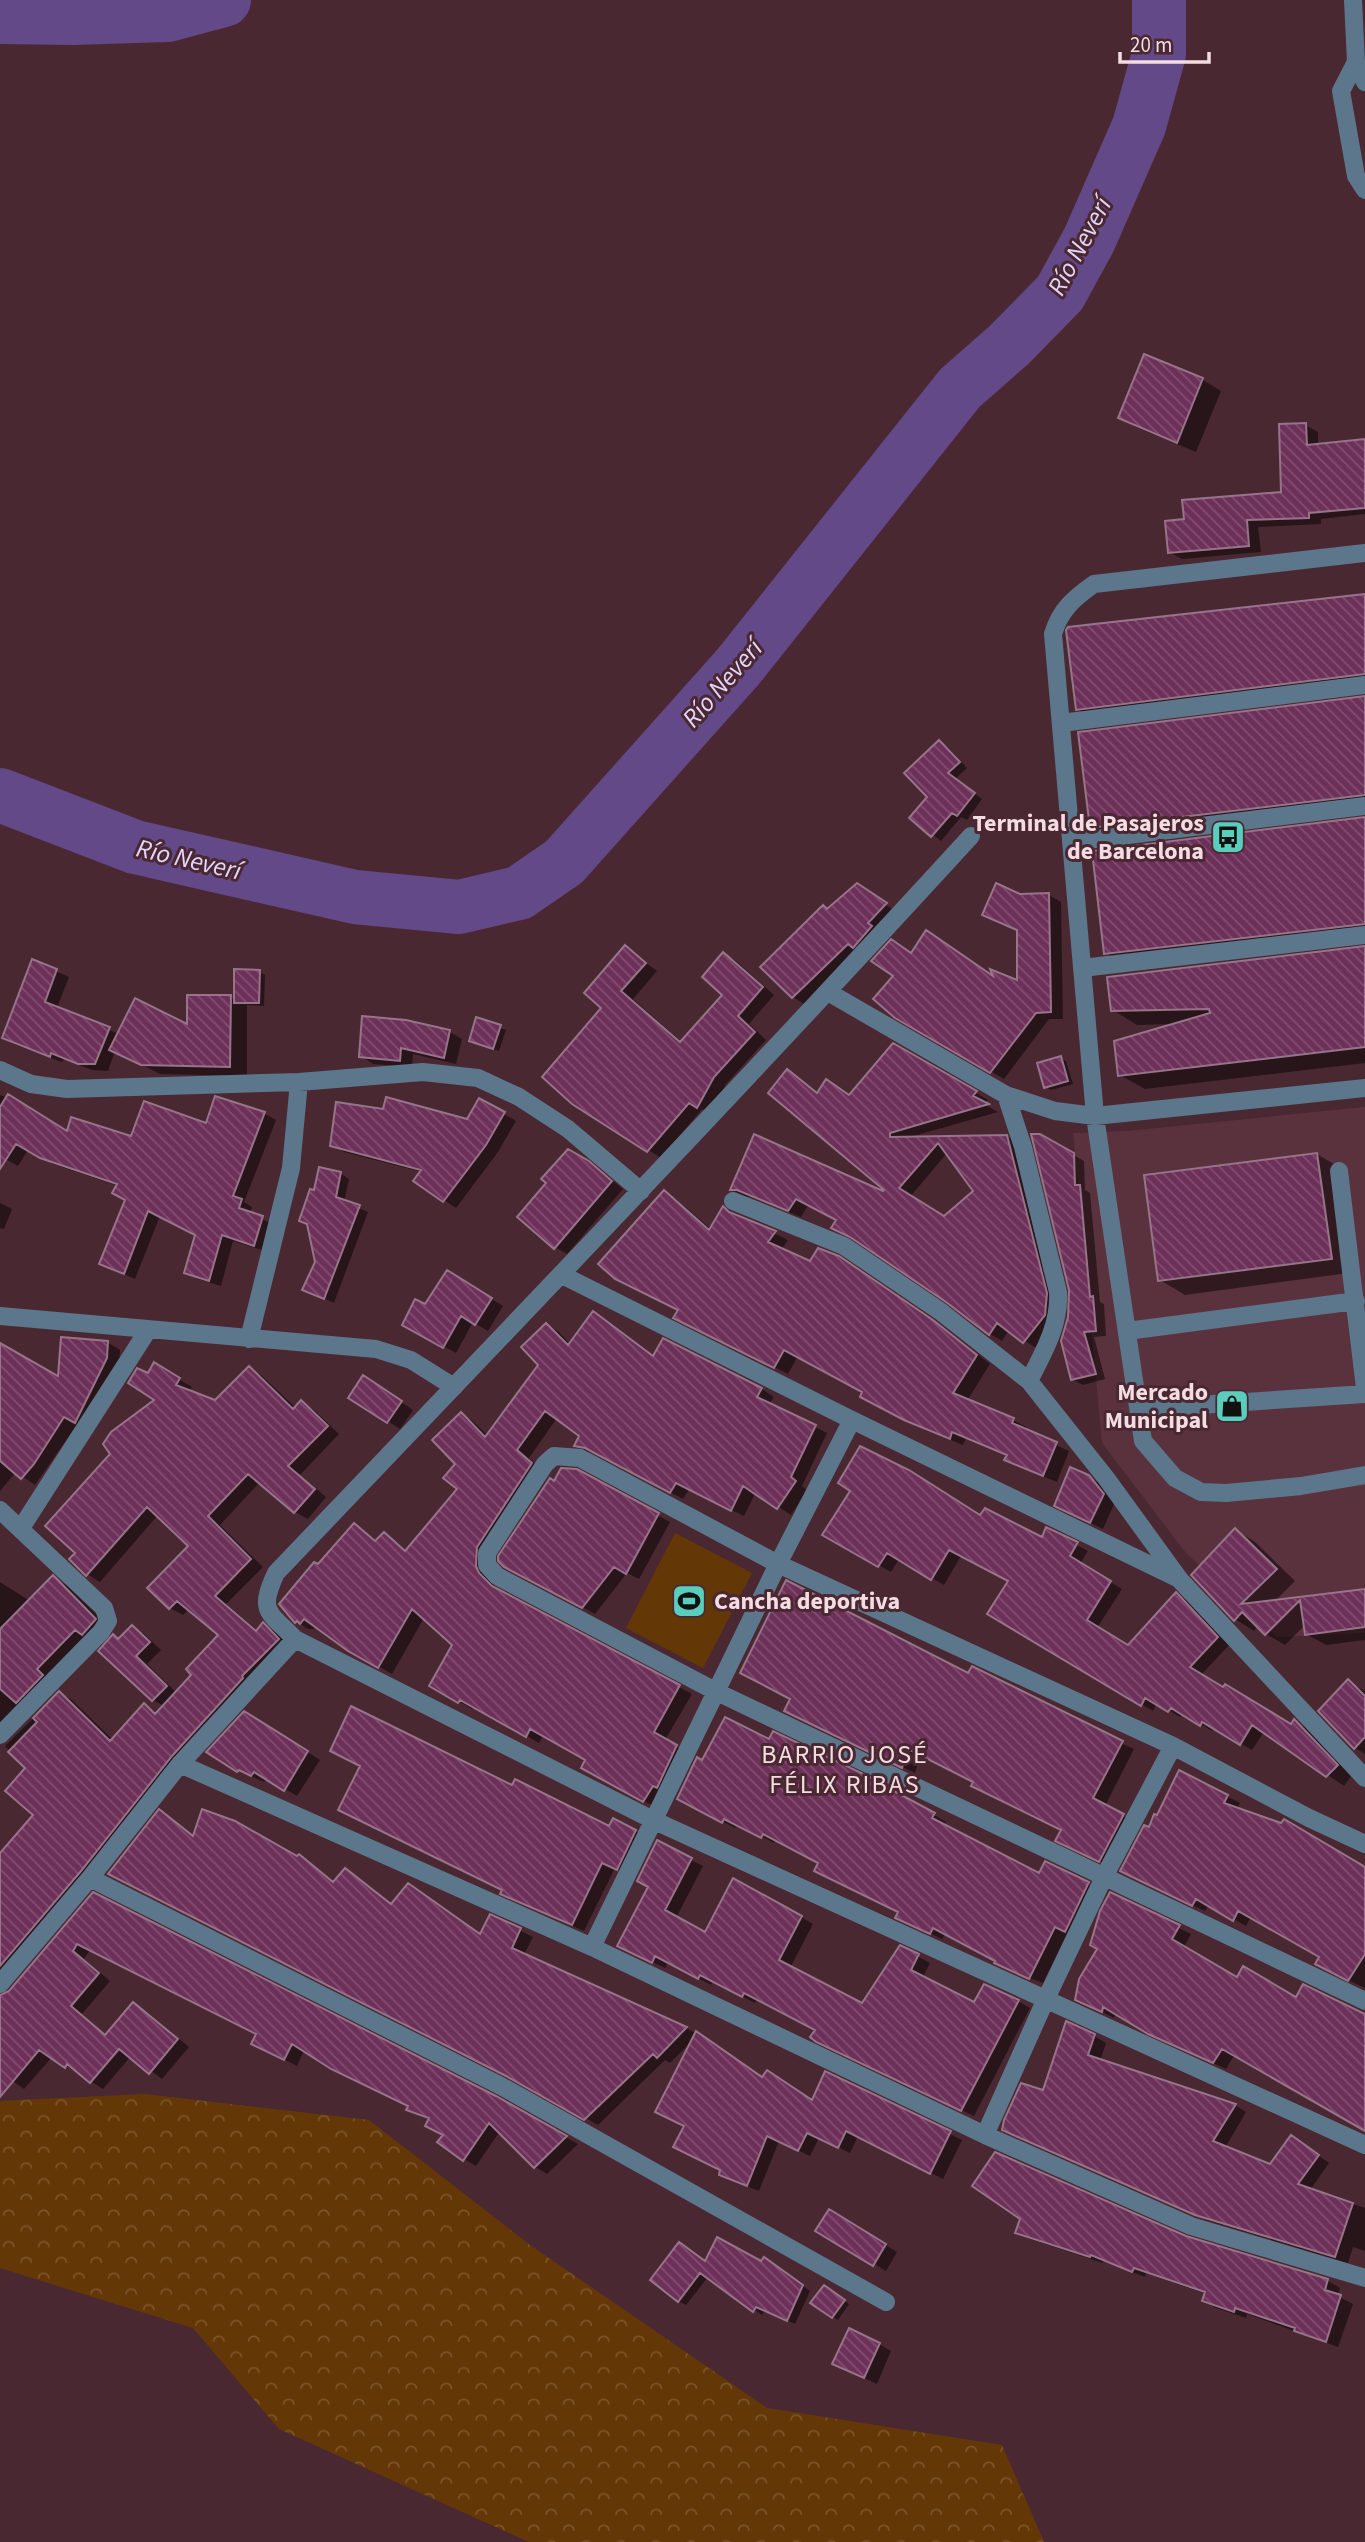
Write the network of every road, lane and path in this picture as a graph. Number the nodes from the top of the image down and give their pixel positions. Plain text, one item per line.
1 (1353, 0) edge
2 (1360, 62) edge
3 (1365, 82) edge
4 (1365, 190) edge
5 (1365, 553) edge
6 (1365, 685) edge
7 (1061, 723) junction
8 (1365, 806) edge
9 (971, 836) dead end
10 (1071, 842) junction
11 (1365, 935) edge
12 (1082, 968) junction
13 (828, 992) junction
14 (0, 1070) edge
15 (299, 1082) junction
16 (1365, 1088) edge
17 (1006, 1096) junction
18 (1095, 1116) junction
19 (1339, 1171) dead end
20 (641, 1191) junction
21 (733, 1201) dead end
22 (562, 1275) junction
23 (1356, 1301) junction
24 (0, 1316) edge
25 (148, 1330) junction
26 (1127, 1331) junction
27 (249, 1339) junction
28 (1028, 1381) junction
29 (454, 1387) junction
30 (1365, 1388) edge
31 (1365, 1394) edge
32 (1139, 1409) junction
33 (852, 1420) junction
34 (1365, 1475) edge
35 (0, 1510) edge
36 (21, 1528) junction
37 (778, 1564) junction
38 (1180, 1580) junction
39 (295, 1639) junction
40 (717, 1692) junction
41 (0, 1735) edge
42 (1173, 1746) junction
43 (180, 1764) junction
44 (1365, 1778) edge
45 (654, 1821) junction
46 (1365, 1844) edge
47 (1104, 1877) junction
48 (90, 1878) junction
49 (592, 1947) junction
50 (0, 1984) edge
51 (1045, 2001) junction
52 (1365, 2001) edge
53 (985, 2135) junction
54 (1365, 2145) edge
55 (1365, 2278) edge
56 (886, 2302) dead end

1 - 2 street
2 - 3 street
2 - 4 street
5 - 7 street
6 - 7 street
7 - 10 street
8 - 10 street
9 - 13 street
10 - 12 street
11 - 12 street
12 - 18 street
13 - 17 street
13 - 20 street
14 - 15 street
15 - 20 street
15 - 27 street
16 - 18 street
17 - 18 street
17 - 28 street
18 - 26 street
19 - 23 street
20 - 22 street
21 - 28 street
22 - 29 street
22 - 33 street
23 - 26 street
23 - 30 street
24 - 25 street
25 - 27 street
25 - 36 street
26 - 32 street
27 - 29 street
28 - 38 street
29 - 39 street
31 - 32 street
32 - 34 street
33 - 37 street
33 - 38 street
35 - 36 street
36 - 41 street
37 - 40 street
37 - 40 street
37 - 42 street
38 - 44 street
39 - 43 street
39 - 45 street
40 - 45 street
40 - 47 street
42 - 46 street
42 - 47 street
43 - 48 street
43 - 49 street
45 - 49 street
45 - 51 street
47 - 51 street
47 - 52 street
48 - 50 street
48 - 56 street
49 - 53 street
51 - 53 street
51 - 54 street
53 - 55 street

